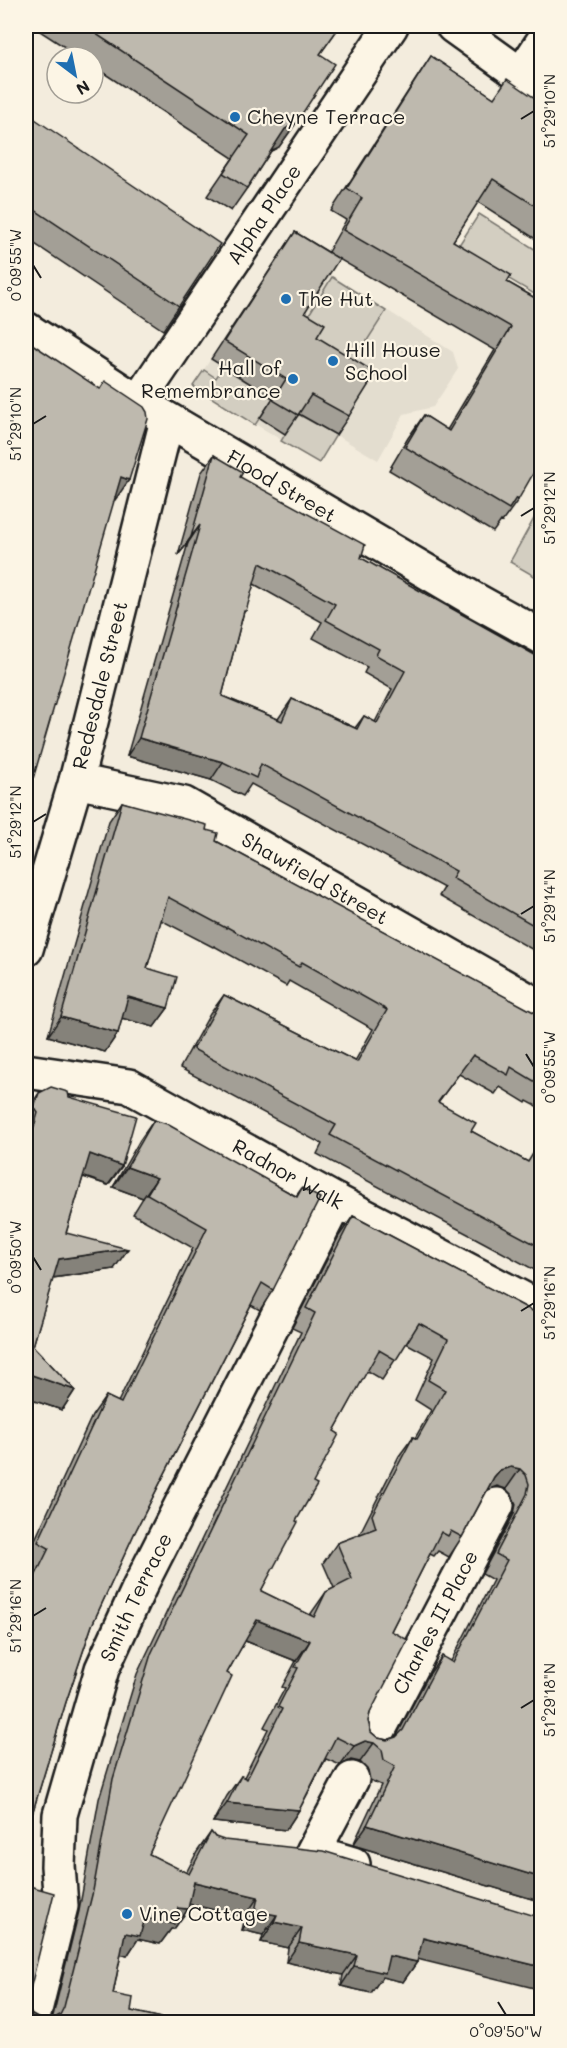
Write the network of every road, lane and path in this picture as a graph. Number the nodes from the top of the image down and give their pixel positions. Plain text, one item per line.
1 (391, 26) edge
2 (453, 26) edge
3 (542, 43) edge
4 (531, 83) edge
5 (26, 329) edge
6 (138, 402) junction
7 (167, 420) junction
8 (542, 637) edge
9 (76, 782) junction
10 (26, 949) edge
11 (542, 1008) edge
12 (26, 1071) edge
13 (336, 1201) junction
14 (542, 1309) edge
15 (497, 1505) dead end
16 (373, 1741) edge
17 (352, 1779) dead end
18 (279, 1848) edge
19 (313, 1852) junction
20 (382, 1873) edge
21 (32, 2022) edge

1 - 6 street, Alpha Place
2 - 4 street
3 - 4 street
5 - 6 street, Flood Street
6 - 7 street, Flood Street
7 - 8 street, Flood Street
7 - 9 street, Redesdale Street
9 - 10 street, Redesdale Street
9 - 11 street, Shawfield Street
12 - 13 street, Radnor Walk
13 - 14 street, Radnor Walk
13 - 21 street, Smith Terrace
15 - 16 street, Charles II Place
17 - 19 street
18 - 19 street
19 - 20 street

